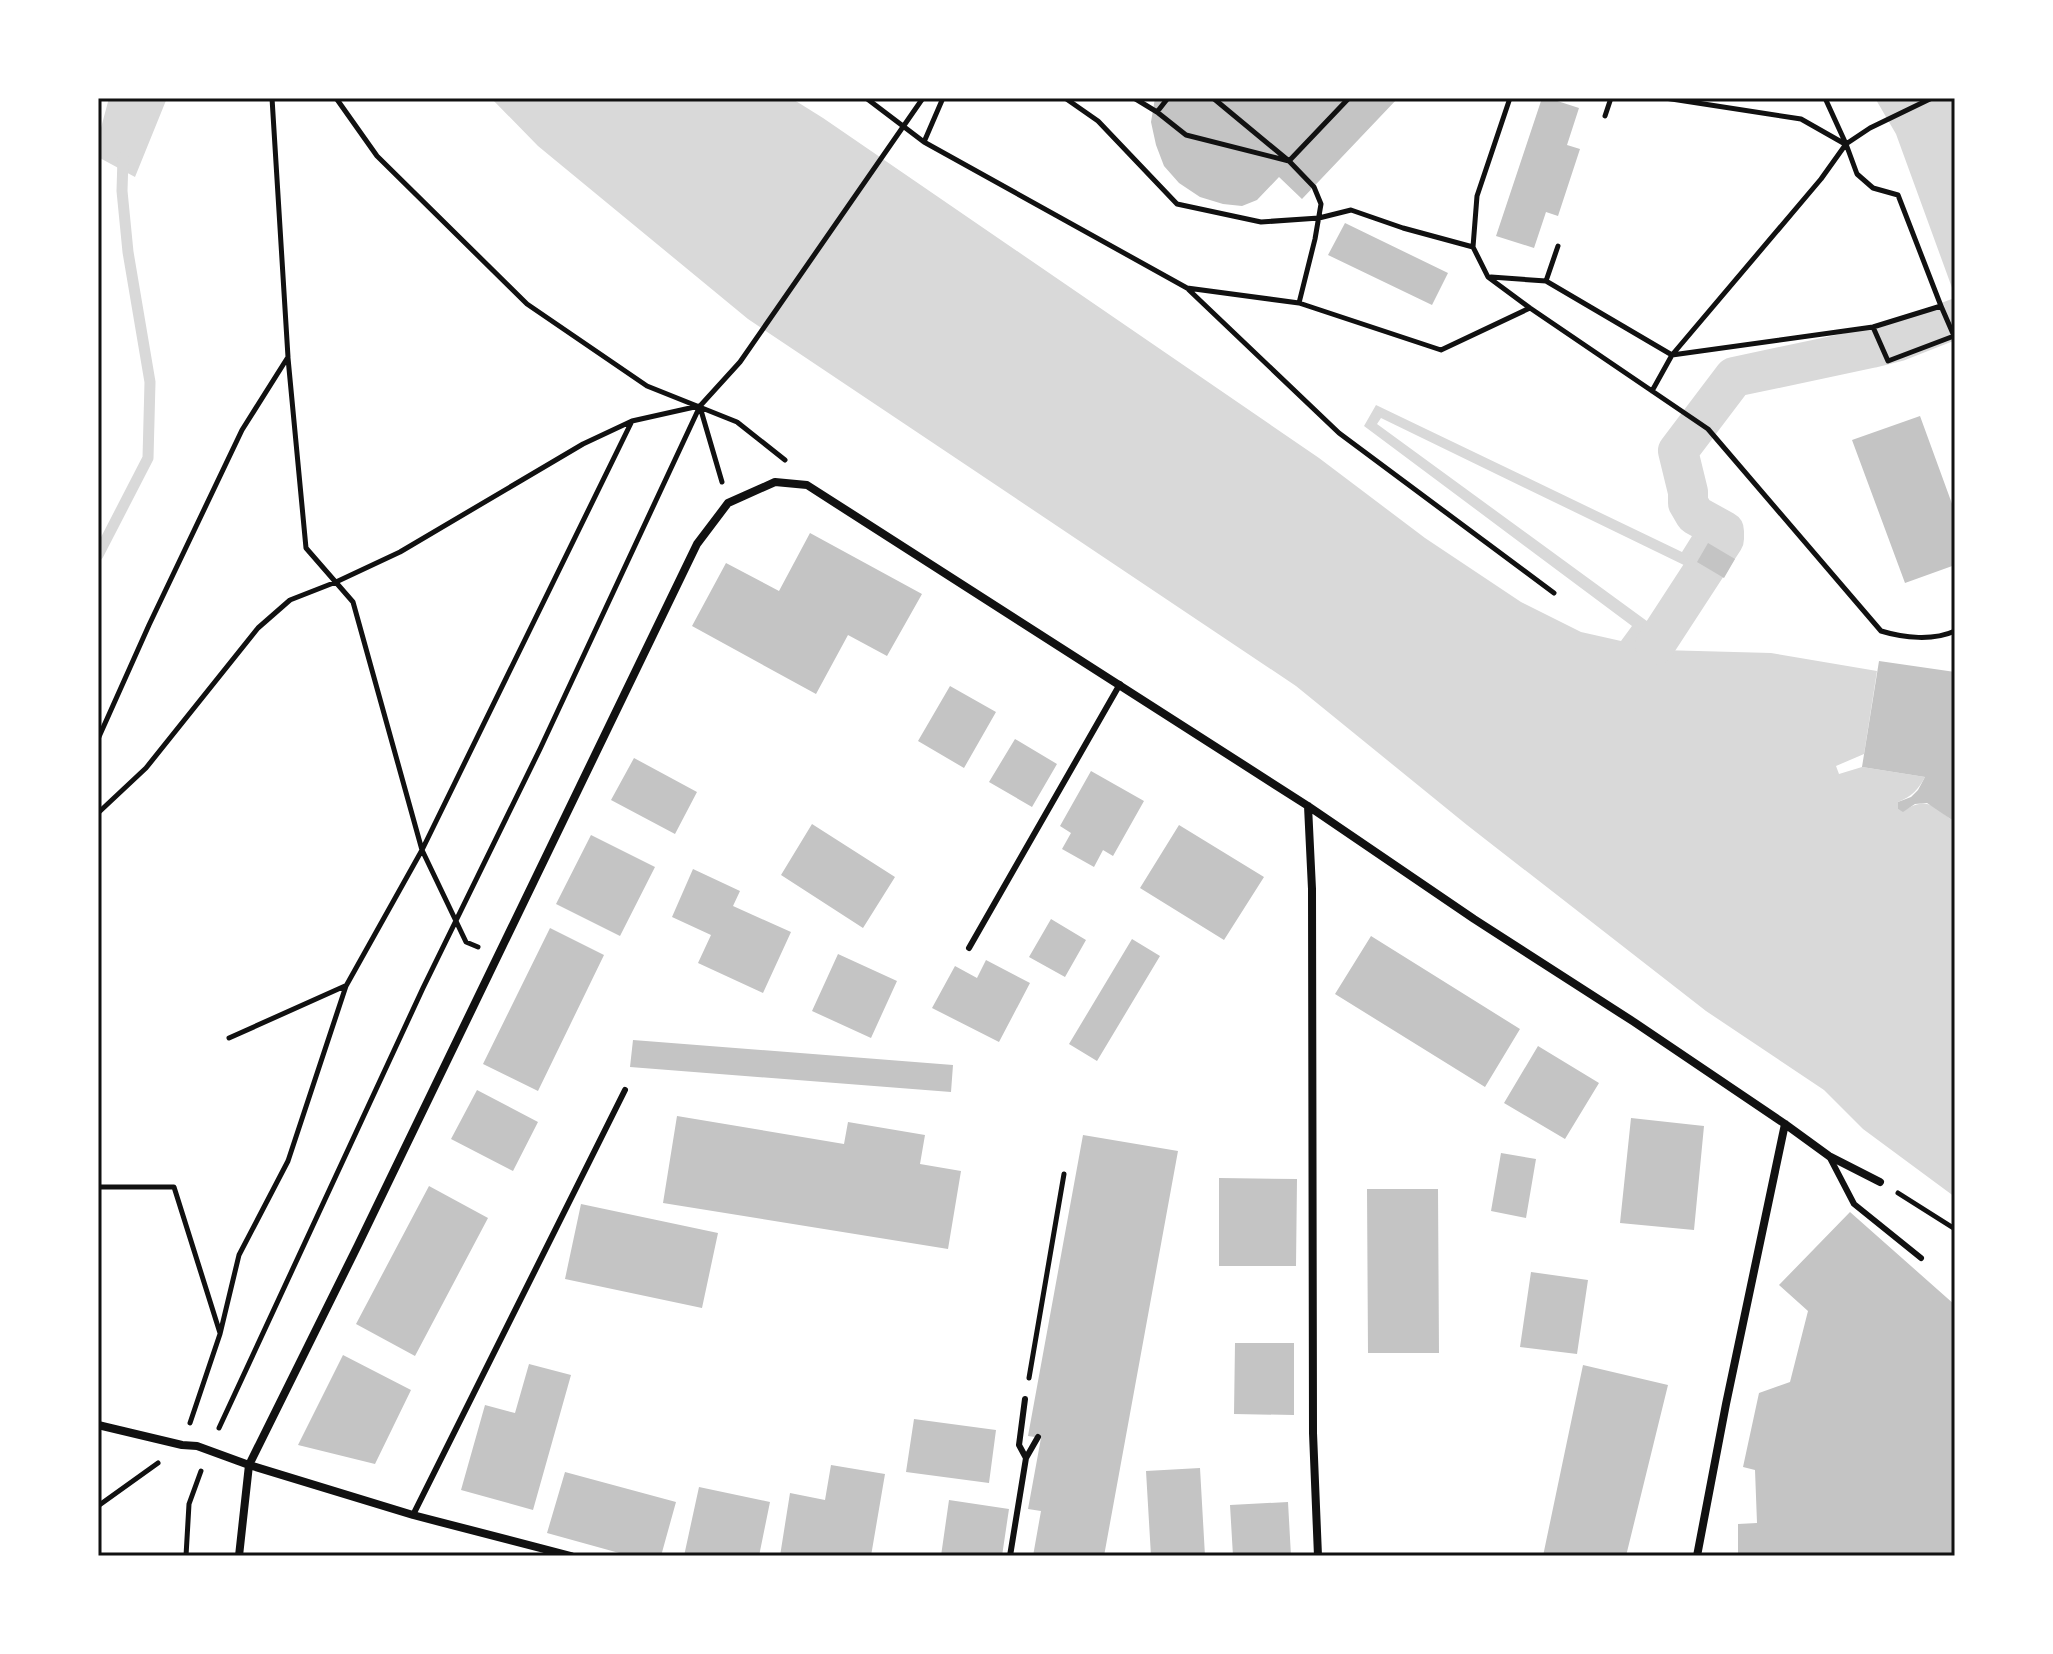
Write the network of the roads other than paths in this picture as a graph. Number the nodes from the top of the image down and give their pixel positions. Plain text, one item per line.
1 (1120, 684) junction
2 (1308, 806) junction
3 (969, 948) dead end
4 (625, 1090) dead end
5 (1785, 1124) junction
6 (1829, 1156) junction
7 (1880, 1182) road end
8 (1921, 1258) dead end
9 (1025, 1399) road end
10 (98, 1425) edge
11 (1038, 1437) dead end
12 (1026, 1458) junction
13 (249, 1465) junction
14 (413, 1515) junction
15 (239, 1556) edge
16 (571, 1556) edge
17 (1010, 1556) edge
18 (1318, 1556) edge
19 (1697, 1556) edge

1 - 2 street
1 - 3 lane
1 - 13 street
2 - 5 street
2 - 18 street
4 - 14 lane
5 - 6 street
5 - 19 street
6 - 7 street
6 - 8 lane
9 - 12 lane
10 - 13 street
11 - 12 lane
12 - 17 lane
13 - 14 street
13 - 15 street
14 - 16 street

